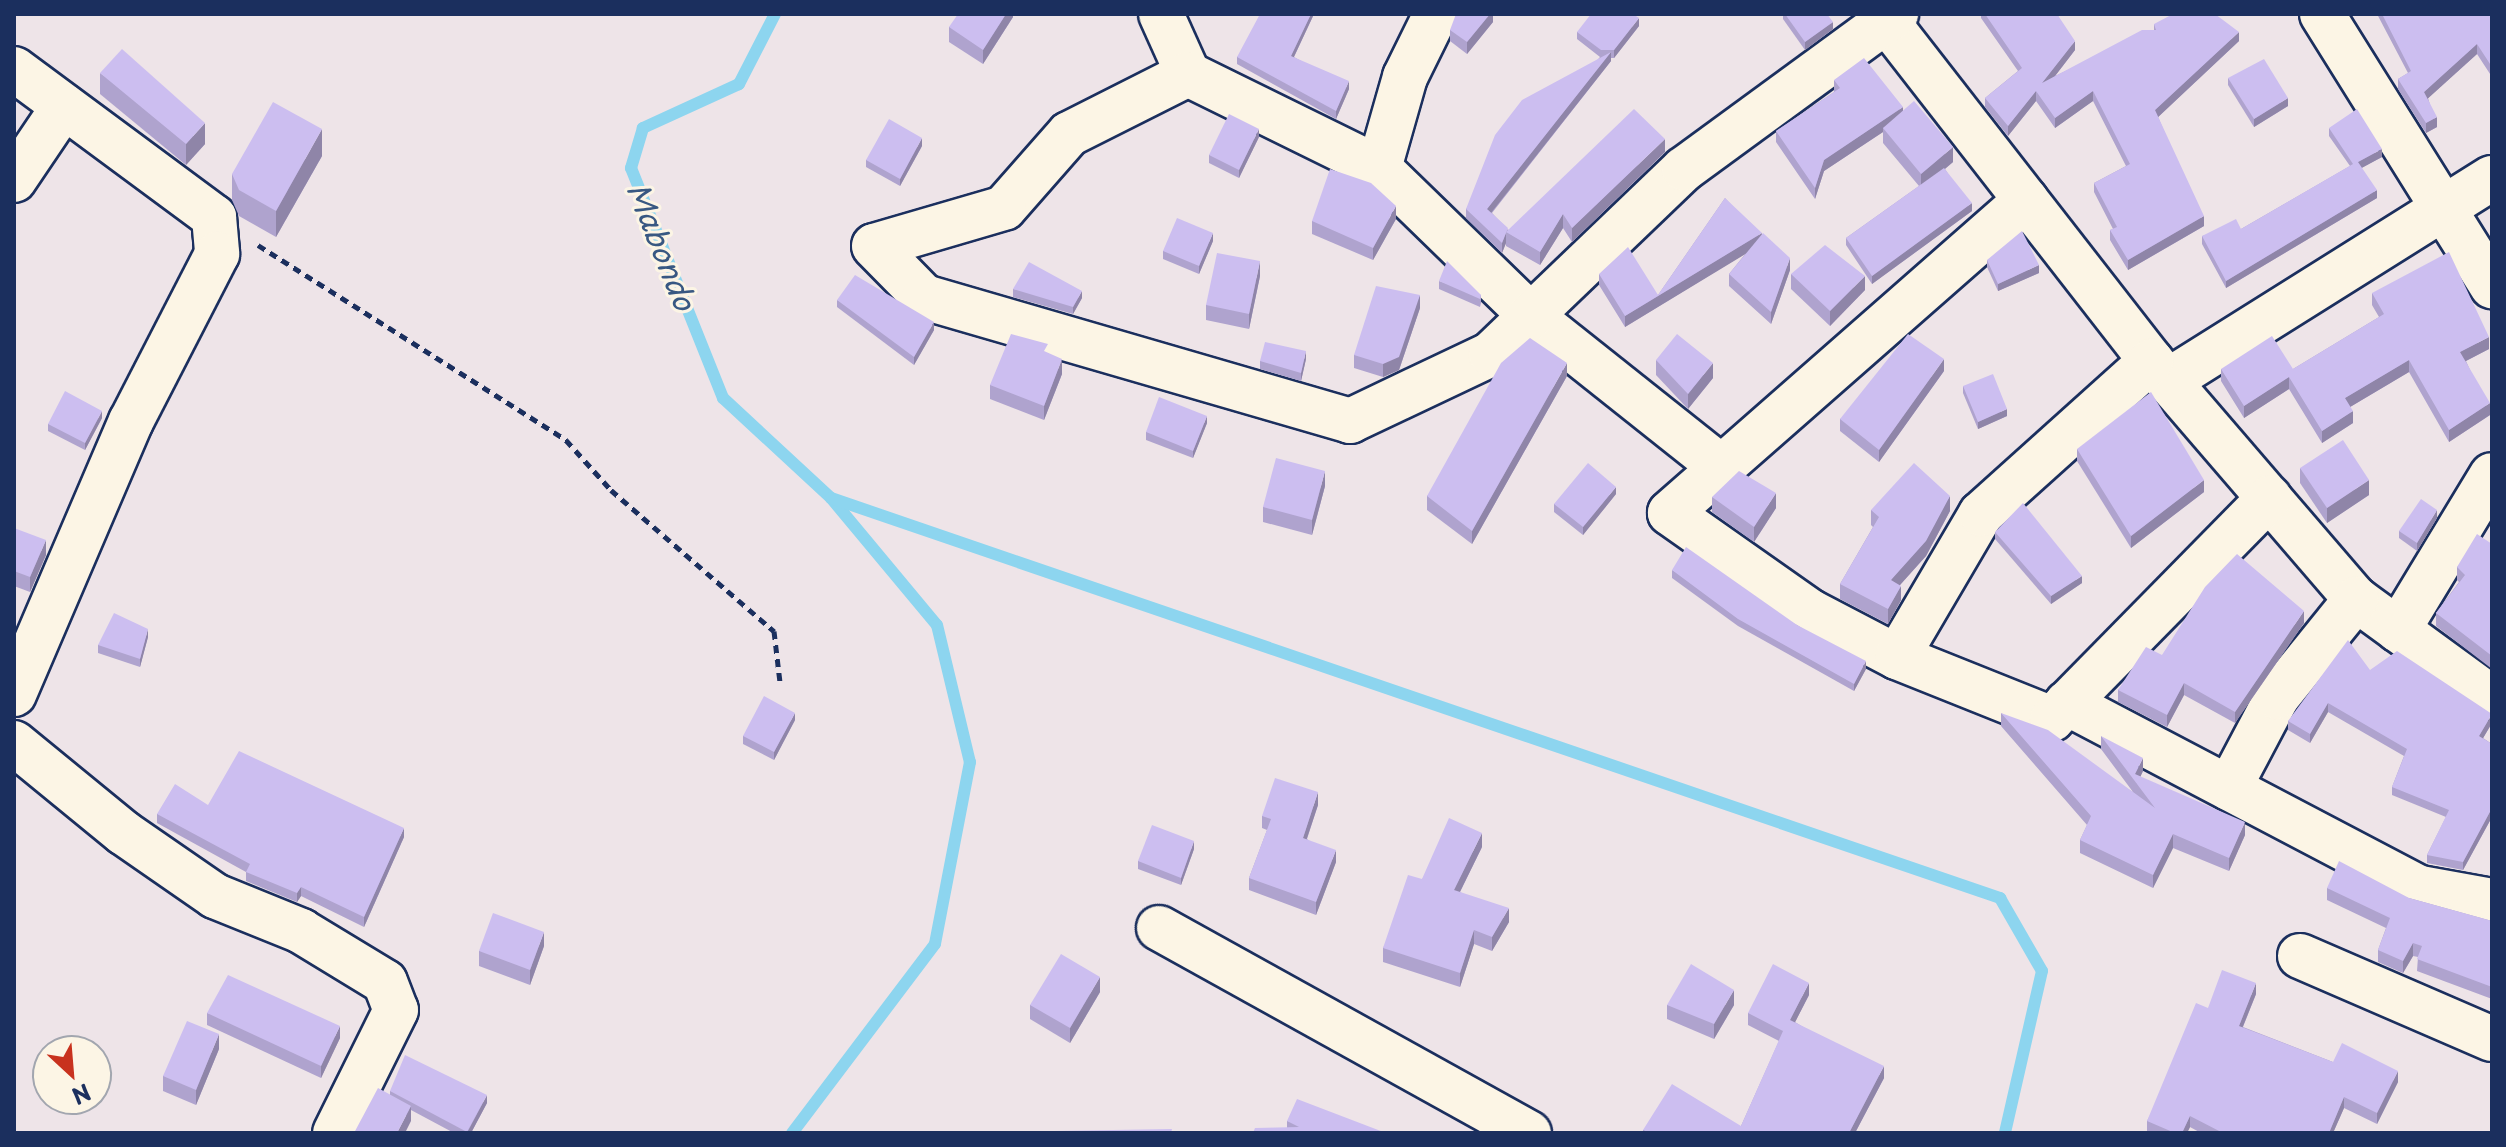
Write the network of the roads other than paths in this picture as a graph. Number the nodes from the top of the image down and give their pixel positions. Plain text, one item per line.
1 (1161, 14) edge
2 (1436, 14) edge
3 (2322, 14) edge
4 (1888, 16) edge
5 (14, 69) edge
6 (1188, 74) junction
7 (64, 106) junction
8 (1379, 168) junction
9 (2492, 178) edge
10 (14, 180) edge
11 (2026, 200) junction
12 (2445, 206) junction
13 (2492, 286) edge
14 (1531, 316) junction
15 (2160, 371) junction
16 (1722, 468) junction
17 (2492, 475) edge
18 (2269, 498) junction
19 (2356, 599) junction
20 (2398, 630) junction
21 (1897, 657) junction
22 (14, 694) edge
23 (2492, 698) edge
24 (2067, 703) junction
25 (14, 743) edge
26 (2229, 788) junction
27 (2492, 901) edge
28 (1159, 928) dead end
29 (2300, 956) dead end
30 (2492, 1039) edge
31 (335, 1133) edge
32 (1529, 1133) edge

1 - 6 street
2 - 8 street
3 - 12 street
4 - 11 street
4 - 14 street
5 - 7 street
6 - 8 street
6 - 14 street
7 - 10 street
7 - 22 street
8 - 14 street
9 - 12 street
11 - 15 street
11 - 16 street
12 - 13 street
12 - 15 street
14 - 16 street
15 - 18 street
15 - 21 street
16 - 21 street
17 - 20 street
18 - 19 street
18 - 24 street
19 - 20 street
19 - 26 street
20 - 23 street
21 - 24 street
24 - 26 street
25 - 31 street
26 - 27 street
28 - 32 street
29 - 30 street

